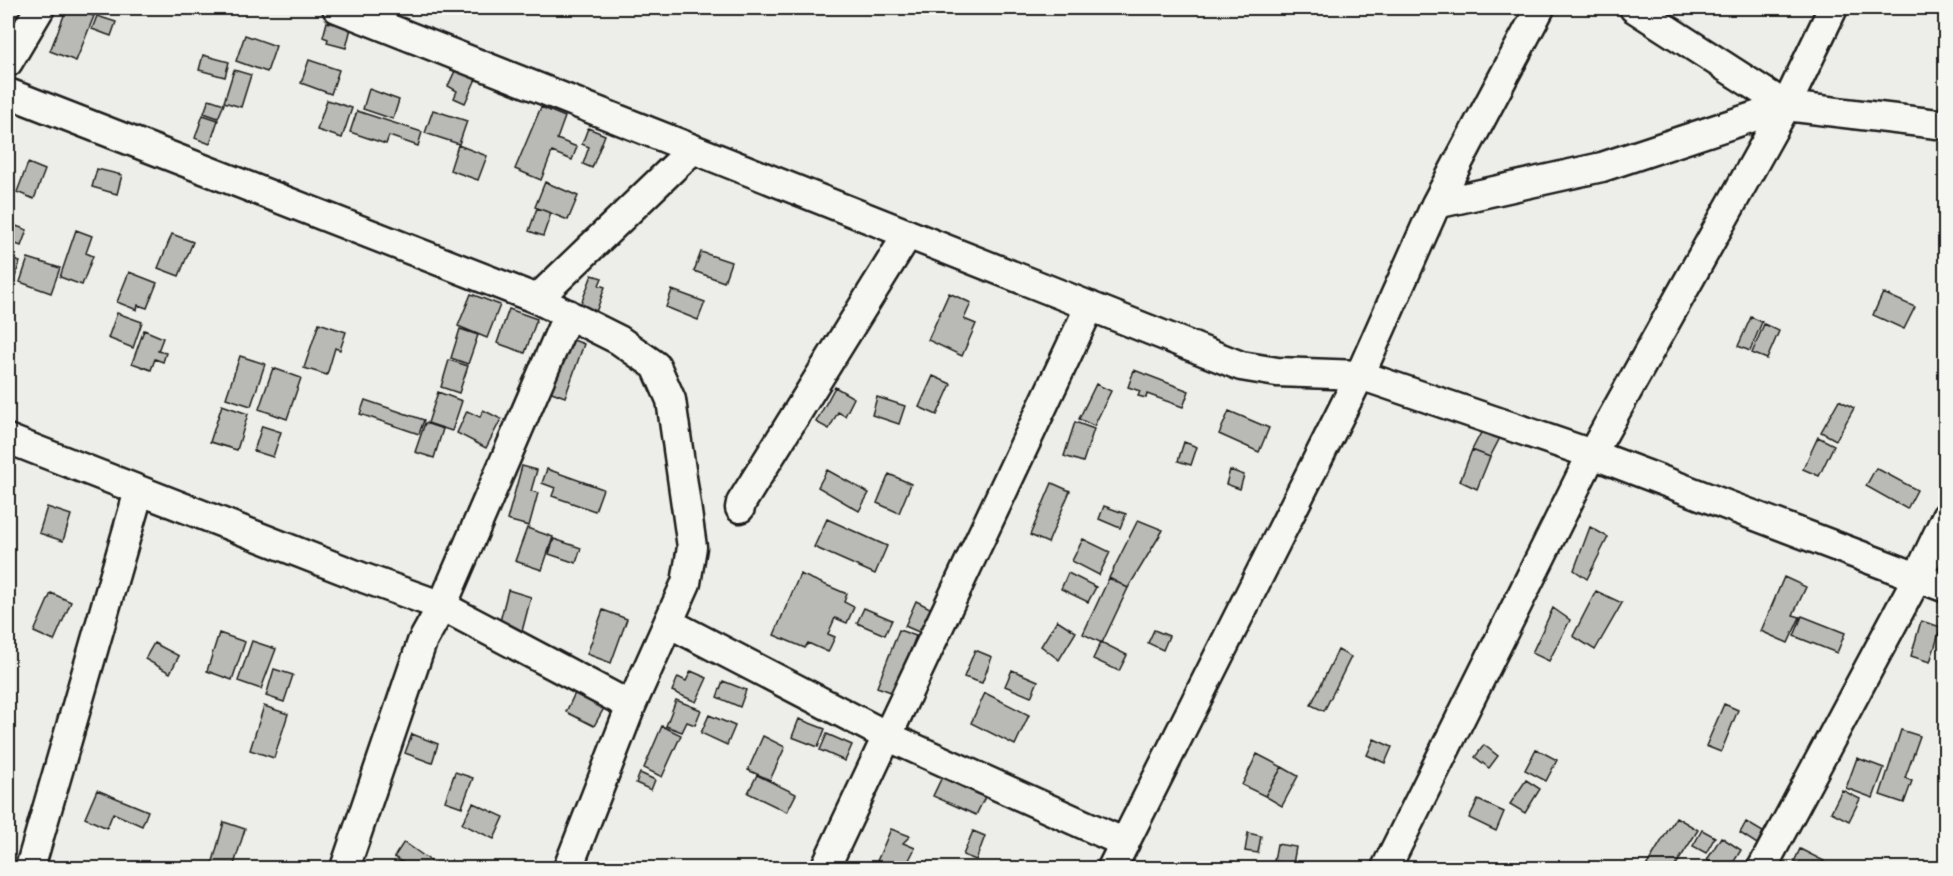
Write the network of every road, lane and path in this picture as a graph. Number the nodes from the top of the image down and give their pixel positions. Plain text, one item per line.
1 (40, 8) edge
2 (337, 8) edge
3 (1540, 8) edge
4 (1634, 8) edge
5 (1833, 8) edge
6 (8, 62) edge
7 (8, 93) edge
8 (1786, 106) junction
9 (1946, 125) edge
10 (693, 149) junction
11 (1436, 204) junction
12 (908, 234) junction
13 (537, 298) junction
14 (1090, 306) junction
15 (568, 314) junction
16 (1360, 375) junction
17 (8, 439) edge
18 (1592, 454) junction
19 (139, 490) junction
20 (740, 508) dead end
21 (1946, 518) edge
22 (1918, 576) junction
23 (1946, 588) edge
24 (442, 606) junction
25 (669, 623) junction
26 (631, 706) junction
27 (887, 736) junction
28 (1125, 843) junction
29 (30, 868) edge
30 (345, 868) edge
31 (569, 868) edge
32 (825, 868) edge
33 (1112, 868) edge
34 (1386, 868) edge
35 (1762, 868) edge

1 - 6 street
2 - 10 street
3 - 11 street
4 - 8 street
5 - 8 street
7 - 13 street
8 - 9 street
8 - 11 street
8 - 18 street
10 - 12 street
10 - 13 street
11 - 16 street
12 - 14 street
12 - 20 street
13 - 15 street
14 - 16 street
14 - 27 street
15 - 24 street
15 - 25 street
16 - 18 street
16 - 28 street
17 - 19 street
18 - 22 street
18 - 34 street
19 - 24 street
19 - 29 street
21 - 22 street
22 - 23 street
22 - 35 street
24 - 26 street
24 - 30 street
25 - 26 street
25 - 27 street
26 - 31 street
27 - 28 street
27 - 32 street
28 - 33 street

